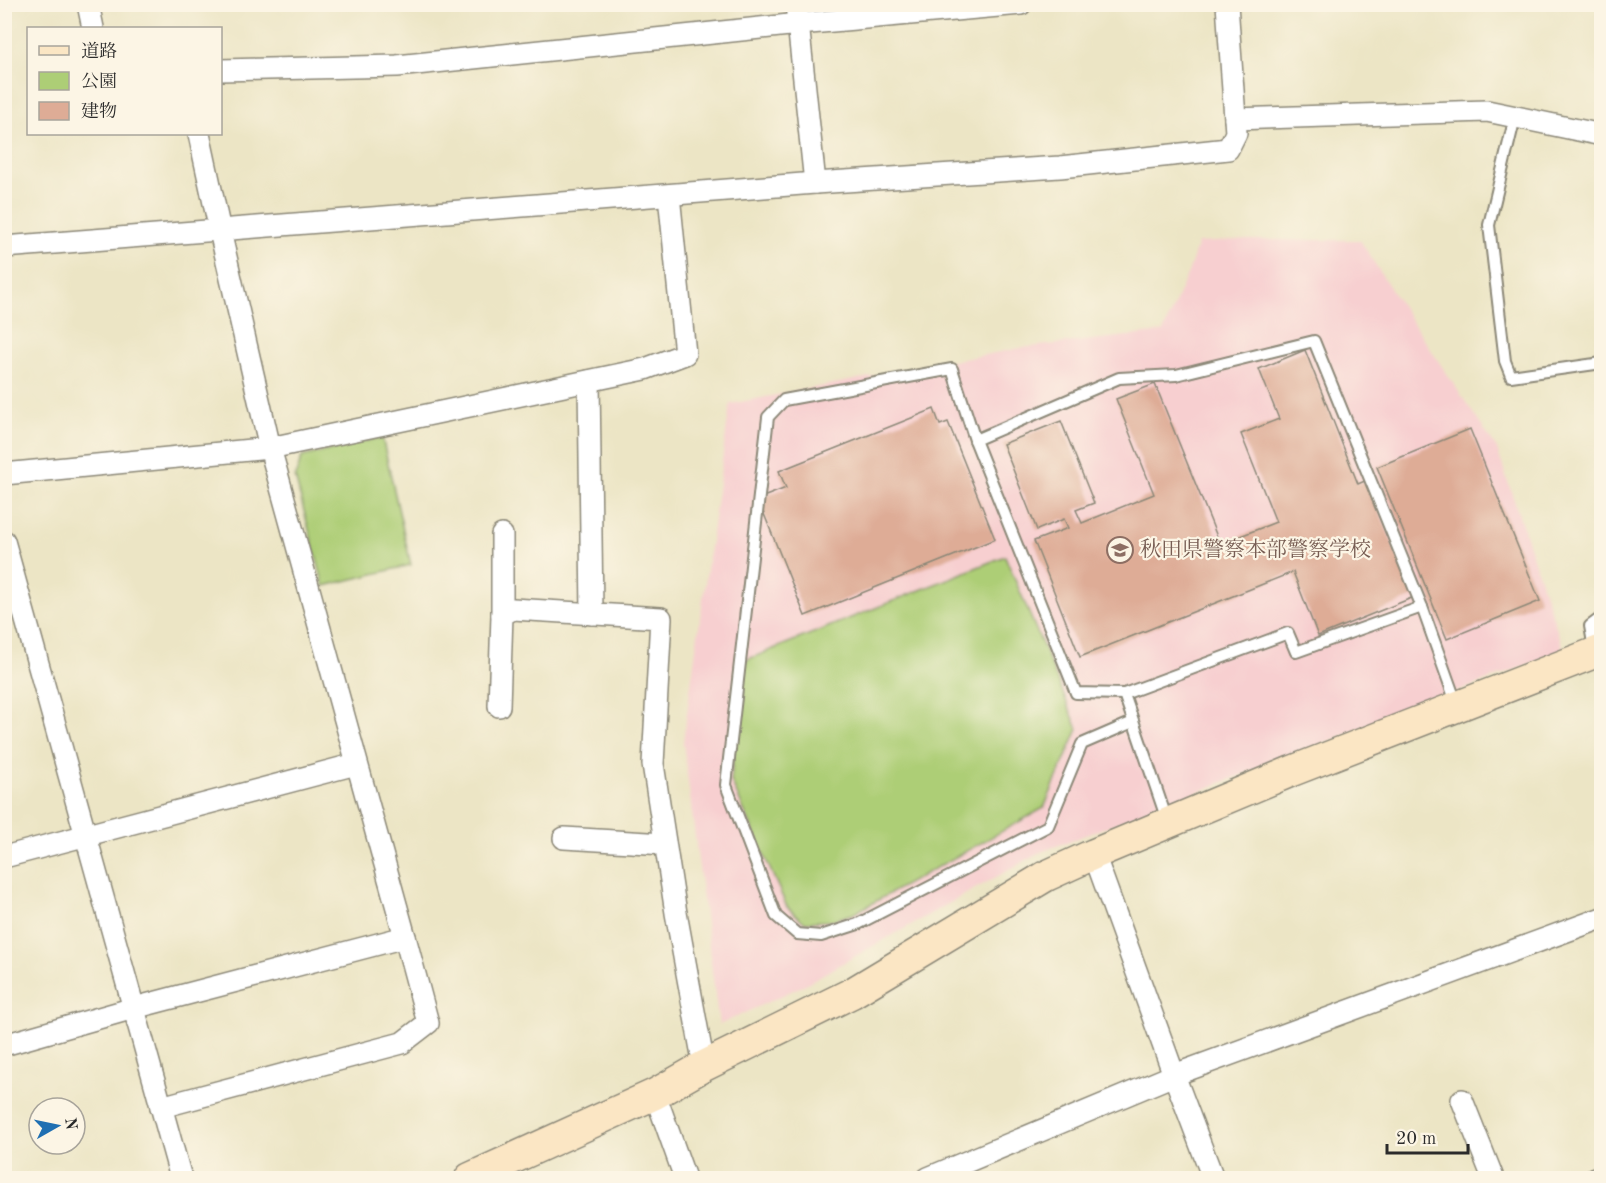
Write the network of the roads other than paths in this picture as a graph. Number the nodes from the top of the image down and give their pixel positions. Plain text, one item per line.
1 (88, 4) edge
2 (1020, 4) edge
3 (1227, 4) edge
4 (797, 14) edge
5 (93, 27) edge
6 (222, 70) edge
7 (1515, 117) junction
8 (1235, 119) junction
9 (199, 135) edge
10 (1602, 135) edge
11 (815, 183) junction
12 (669, 195) junction
13 (220, 231) junction
14 (4, 247) edge
15 (1602, 363) edge
16 (589, 381) junction
17 (975, 440) junction
18 (270, 448) junction
19 (4, 474) edge
20 (502, 535) dead end
21 (4, 541) edge
22 (1422, 607) junction
23 (592, 614) junction
24 (502, 615) junction
25 (1602, 617) edge
26 (1598, 651) edge
27 (1124, 694) junction
28 (498, 706) dead end
29 (1457, 706) junction
30 (1133, 722) junction
31 (356, 764) junction
32 (1168, 823) junction
33 (86, 836) junction
34 (564, 838) dead end
35 (665, 844) junction
36 (1094, 854) junction
37 (4, 857) edge
38 (1602, 918) edge
39 (405, 937) junction
40 (134, 1008) junction
41 (4, 1044) edge
42 (704, 1066) junction
43 (1174, 1075) junction
44 (655, 1094) junction
45 (1462, 1100) dead end
46 (161, 1107) junction
47 (1602, 1176) edge
48 (181, 1179) edge
49 (470, 1179) edge
50 (685, 1179) edge
51 (928, 1179) edge
52 (1213, 1179) edge
53 (1493, 1179) edge
54 (1595, 1179) edge

1 - 5 street
2 - 4 street
3 - 8 street
4 - 6 street
4 - 11 street
7 - 8 street
7 - 10 street
7 - 15 lane
8 - 11 street
9 - 13 street
11 - 12 street
12 - 13 street
12 - 16 street
13 - 14 street
13 - 18 street
16 - 18 street
16 - 23 street
17 - 22 lane
17 - 27 lane
17 - 30 lane
18 - 19 street
18 - 31 street
20 - 24 street
21 - 33 street
22 - 27 lane
22 - 29 lane
23 - 24 street
23 - 35 street
24 - 28 street
25 - 26 lane
26 - 29 street
27 - 30 lane
29 - 32 street
30 - 32 lane
31 - 33 street
31 - 39 street
32 - 36 street
33 - 37 street
33 - 40 street
34 - 35 street
35 - 42 street
36 - 42 street
36 - 43 street
38 - 43 street
39 - 40 street
39 - 46 street
40 - 41 street
40 - 46 street
42 - 44 street
43 - 51 street
43 - 52 street
44 - 49 street
44 - 50 street
45 - 53 street
46 - 48 street
47 - 54 street

